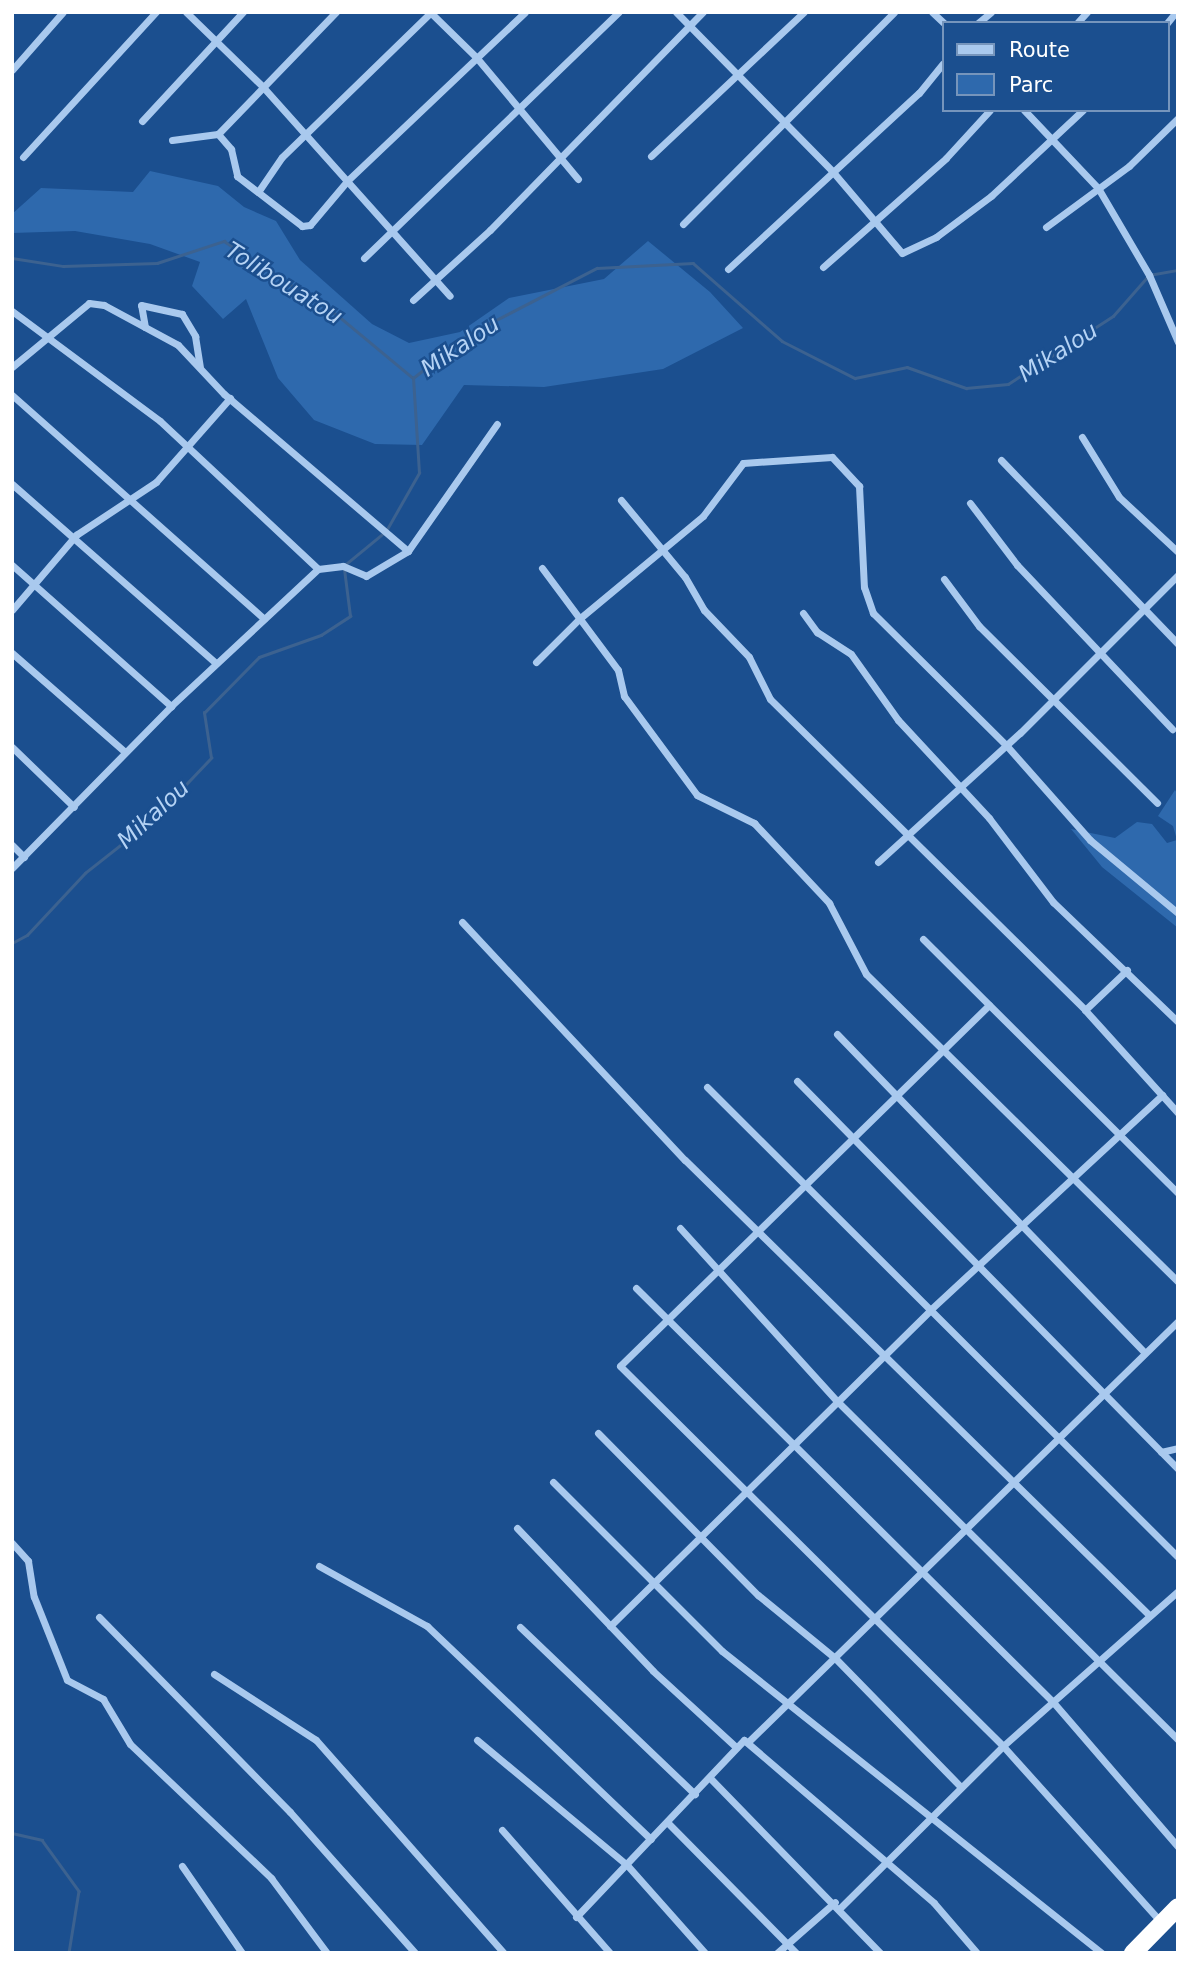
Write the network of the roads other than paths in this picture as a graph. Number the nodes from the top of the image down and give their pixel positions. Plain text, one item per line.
1 (64, 12) edge
2 (156, 12) edge
3 (186, 12) edge
4 (243, 12) edge
5 (336, 12) edge
6 (430, 12) edge
7 (525, 12) edge
8 (619, 12) edge
9 (676, 12) edge
10 (703, 12) edge
11 (804, 12) edge
12 (894, 12) edge
13 (688, 25) junction
14 (216, 39) junction
15 (476, 57) junction
16 (942, 64) edge
17 (12, 70) edge
18 (738, 76) junction
19 (263, 87) junction
20 (521, 107) junction
21 (988, 112) edge
22 (1026, 112) edge
23 (1081, 112) edge
24 (1178, 118) edge
25 (142, 121) dead end
26 (784, 122) junction
27 (218, 134) junction
28 (304, 135) junction
29 (1054, 138) junction
30 (172, 139) dead end
31 (561, 156) junction
32 (652, 156) dead end
33 (23, 157) dead end
34 (833, 172) junction
35 (578, 179) dead end
36 (347, 181) junction
37 (1098, 188) junction
38 (258, 192) junction
39 (873, 219) junction
40 (682, 224) dead end
41 (1046, 227) dead end
42 (390, 232) junction
43 (364, 258) dead end
44 (823, 267) dead end
45 (728, 269) dead end
46 (433, 281) junction
47 (450, 296) dead end
48 (413, 300) dead end
49 (12, 311) edge
50 (145, 327) junction
51 (48, 336) junction
52 (1178, 342) edge
53 (12, 368) edge
54 (200, 368) junction
55 (12, 395) edge
56 (230, 398) junction
57 (497, 424) dead end
58 (1082, 437) dead end
59 (188, 446) junction
60 (1001, 460) dead end
61 (12, 484) edge
62 (133, 500) junction
63 (621, 500) dead end
64 (970, 503) dead end
65 (76, 536) junction
66 (661, 549) junction
67 (408, 551) junction
68 (1178, 552) edge
69 (12, 565) edge
70 (318, 569) junction
71 (542, 569) dead end
72 (1178, 575) edge
73 (944, 579) dead end
74 (35, 583) junction
75 (1144, 607) junction
76 (12, 610) edge
77 (803, 613) dead end
78 (579, 619) junction
79 (264, 620) junction
80 (1178, 644) edge
81 (1100, 651) junction
82 (12, 653) edge
83 (536, 662) dead end
84 (216, 663) junction
85 (1053, 700) junction
86 (171, 705) junction
87 (1172, 729) dead end
88 (1006, 745) junction
89 (12, 747) edge
90 (125, 752) junction
91 (959, 788) junction
92 (1157, 803) dead end
93 (74, 807) junction
94 (909, 831) junction
95 (12, 845) edge
96 (24, 857) junction
97 (878, 862) dead end
98 (12, 868) edge
99 (1178, 913) edge
100 (462, 922) dead end
101 (923, 939) dead end
102 (1127, 970) junction
103 (989, 1005) junction
104 (1085, 1010) junction
105 (1178, 1022) edge
106 (836, 1034) dead end
107 (944, 1053) junction
108 (797, 1081) dead end
109 (707, 1087) dead end
110 (1162, 1095) junction
111 (897, 1097) junction
112 (1178, 1113) edge
113 (1117, 1132) junction
114 (853, 1143) junction
115 (1070, 1179) junction
116 (804, 1188) junction
117 (1178, 1193) edge
118 (1024, 1224) junction
119 (680, 1228) dead end
120 (756, 1231) junction
121 (977, 1268) junction
122 (717, 1269) junction
123 (1178, 1282) edge
124 (636, 1288) dead end
125 (929, 1311) junction
126 (667, 1319) junction
127 (1178, 1321) edge
128 (1145, 1353) junction
129 (884, 1354) junction
130 (1104, 1395) junction
131 (838, 1402) junction
132 (598, 1433) dead end
133 (1060, 1439) junction
134 (792, 1448) junction
135 (1178, 1448) edge
136 (1161, 1452) junction
137 (1178, 1469) edge
138 (553, 1482) dead end
139 (1014, 1484) junction
140 (746, 1491) junction
141 (517, 1528) dead end
142 (967, 1530) junction
143 (700, 1537) junction
144 (12, 1544) edge
145 (1178, 1557) edge
146 (319, 1566) dead end
147 (920, 1573) junction
148 (653, 1583) junction
149 (1178, 1591) edge
150 (1149, 1615) junction
151 (873, 1616) junction
152 (99, 1617) dead end
153 (610, 1626) junction
154 (520, 1627) dead end
155 (835, 1657) junction
156 (1099, 1659) junction
157 (214, 1674) dead end
158 (1053, 1702) junction
159 (789, 1704) junction
160 (477, 1740) dead end
161 (1178, 1740) edge
162 (748, 1742) junction
163 (1003, 1746) junction
164 (736, 1748) junction
165 (711, 1779) junction
166 (961, 1787) junction
167 (695, 1794) junction
168 (932, 1815) junction
169 (669, 1824) junction
170 (502, 1830) dead end
171 (651, 1839) junction
172 (1178, 1847) edge
173 (886, 1861) junction
174 (627, 1865) junction
175 (182, 1866) dead end
176 (838, 1904) junction
177 (576, 1917) junction
178 (1172, 1918) edge
179 (788, 1943) junction
180 (242, 1953) edge
181 (327, 1953) edge
182 (415, 1953) edge
183 (504, 1953) edge
184 (610, 1953) edge
185 (705, 1953) edge
186 (777, 1953) edge
187 (796, 1953) edge
188 (880, 1953) edge
189 (978, 1953) edge
190 (1101, 1953) edge
191 (1133, 1953) edge

1 - 17 street
2 - 33 street
3 - 14 street
4 - 14 street
5 - 19 street
6 - 15 street
6 - 28 street
7 - 15 street
8 - 20 street
9 - 13 street
10 - 13 street
11 - 18 street
12 - 26 street
13 - 18 street
13 - 31 street
14 - 19 street
14 - 25 street
15 - 20 street
15 - 36 street
16 - 34 street
18 - 26 street
18 - 32 street
19 - 27 street
19 - 28 street
20 - 31 street
20 - 42 street
21 - 39 street
22 - 29 street
23 - 29 street
24 - 37 street
26 - 34 street
26 - 40 street
27 - 30 street
27 - 38 street
28 - 36 street
28 - 38 street
29 - 37 street
29 - 39 street
31 - 35 street
31 - 46 street
34 - 39 street
34 - 45 street
36 - 38 street
36 - 42 street
37 - 41 street
37 - 52 street
39 - 44 street
42 - 43 street
42 - 46 street
46 - 47 street
46 - 48 street
49 - 51 street
50 - 51 street
50 - 54 street
50 - 54 street
51 - 53 street
51 - 59 street
54 - 56 street
55 - 62 street
56 - 59 street
56 - 67 street
57 - 67 street
58 - 68 street
59 - 62 street
59 - 70 street
60 - 75 street
61 - 65 street
62 - 65 street
62 - 79 street
63 - 66 street
64 - 81 street
65 - 74 street
65 - 84 street
66 - 78 street
66 - 88 street
66 - 94 street
67 - 70 street
69 - 74 street
70 - 79 street
71 - 78 street
72 - 75 street
73 - 85 street
74 - 76 street
74 - 86 street
75 - 80 street
75 - 81 street
77 - 91 street
78 - 83 street
78 - 107 street
79 - 84 street
81 - 85 street
81 - 87 street
82 - 90 street
84 - 86 street
85 - 88 street
85 - 92 street
86 - 90 street
88 - 91 street
88 - 99 street
89 - 93 street
90 - 93 street
91 - 94 street
91 - 102 street
93 - 96 street
94 - 97 street
94 - 104 street
95 - 96 street
96 - 98 street
100 - 120 street
101 - 103 street
102 - 104 street
102 - 105 street
103 - 107 street
103 - 113 street
104 - 110 street
106 - 111 street
107 - 111 street
107 - 115 street
108 - 114 street
109 - 116 street
110 - 112 street
110 - 113 street
111 - 114 street
111 - 118 street
113 - 115 street
113 - 117 street
114 - 116 street
114 - 121 street
115 - 118 street
115 - 123 street
116 - 120 street
116 - 125 street
118 - 121 street
118 - 128 street
119 - 122 street
120 - 122 street
120 - 129 street
121 - 125 street
121 - 130 street
122 - 126 street
122 - 131 street
124 - 126 street
125 - 129 street
125 - 133 street
126 - 134 street
126 - 140 street
127 - 128 street
128 - 130 street
129 - 131 street
129 - 139 street
130 - 133 street
130 - 136 street
131 - 134 street
131 - 142 street
132 - 143 street
133 - 139 street
133 - 145 street
134 - 140 street
134 - 147 street
135 - 136 street
136 - 137 street
138 - 148 street
139 - 142 street
139 - 150 street
140 - 143 street
140 - 151 street
141 - 153 street
142 - 147 street
142 - 156 street
143 - 148 street
143 - 155 street
144 - 181 street
146 - 171 street
147 - 151 street
147 - 158 street
148 - 153 street
148 - 159 street
149 - 150 street
150 - 156 street
151 - 155 street
151 - 163 street
152 - 182 street
153 - 164 street
154 - 167 street
155 - 159 street
155 - 166 street
156 - 158 street
156 - 161 street
157 - 183 street
158 - 163 street
158 - 172 street
159 - 162 street
159 - 168 street
160 - 174 street
162 - 164 street
162 - 173 street
163 - 166 street
163 - 178 street
164 - 165 street
165 - 167 street
165 - 176 street
166 - 168 street
167 - 169 street
168 - 173 street
168 - 190 street
169 - 171 street
169 - 179 street
170 - 177 street
171 - 174 street
173 - 176 street
173 - 189 street
174 - 177 street
174 - 185 street
175 - 180 street
176 - 179 street
176 - 188 street
177 - 184 street
178 - 191 highway
179 - 186 street
179 - 187 street

